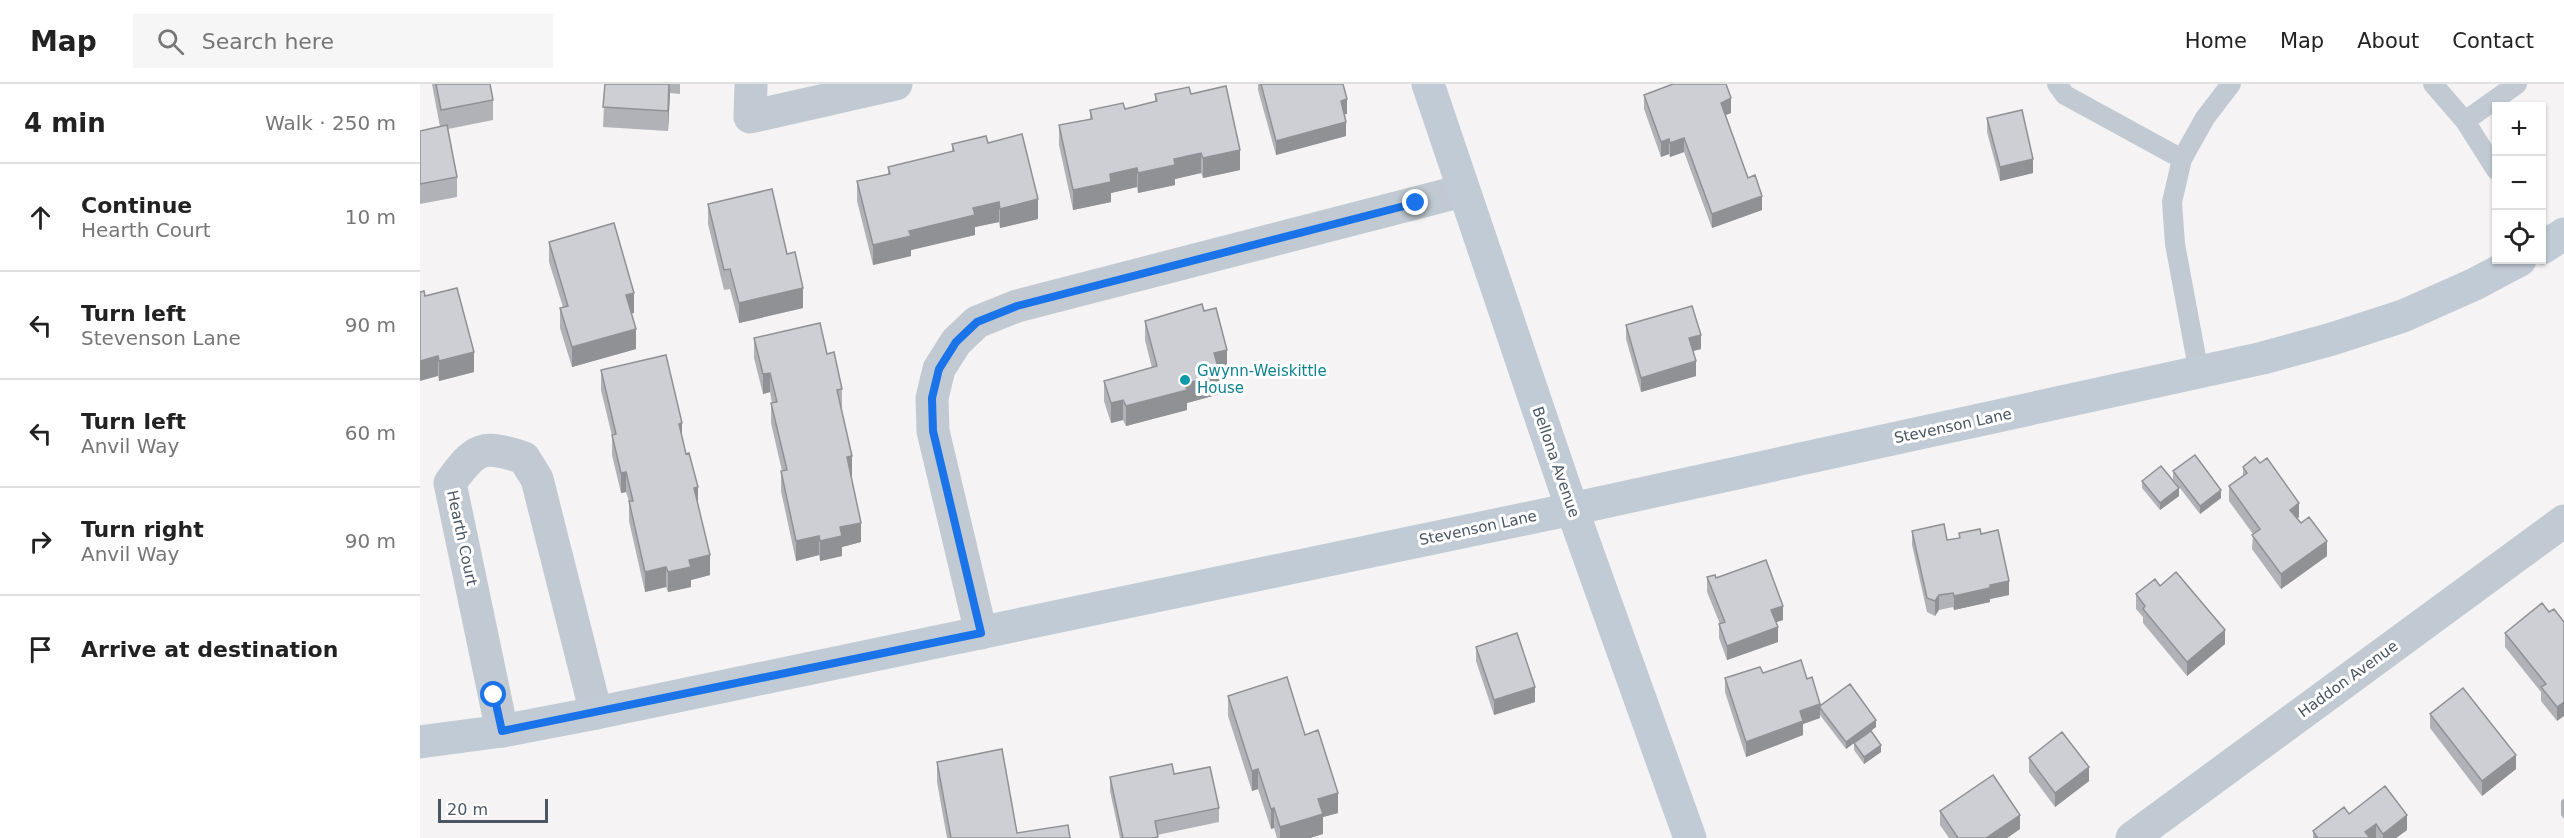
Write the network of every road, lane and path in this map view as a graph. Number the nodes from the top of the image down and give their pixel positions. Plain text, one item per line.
1 (751, 84) edge
2 (896, 84) edge
3 (1428, 84) edge
4 (2057, 84) edge
5 (2232, 84) edge
6 (2433, 84) edge
7 (2517, 84) edge
8 (2465, 121) junction
9 (2182, 159) junction
10 (2492, 164) edge
11 (1462, 191) junction
12 (2510, 264) edge
13 (2199, 373) junction
14 (1572, 508) junction
15 (2564, 521) edge
16 (981, 633) junction
17 (596, 713) junction
18 (502, 731) junction
19 (420, 742) edge
20 (1690, 838) edge
21 (2132, 838) edge

1 - 2 street
3 - 11 street, Bellona Avenue
4 - 9 lane
5 - 9 lane
6 - 8 lane
7 - 8 lane
8 - 10 lane
9 - 13 lane
11 - 14 street, Bellona Avenue
11 - 16 street
12 - 13 street, Stevenson Lane
13 - 14 street, Stevenson Lane
14 - 16 street, Stevenson Lane
14 - 20 street, Bellona Avenue
15 - 21 street, Haddon Avenue
16 - 17 street, Stevenson Lane
17 - 18 street, Stevenson Lane
17 - 18 street, Hearth Court
18 - 19 street, Stevenson Lane

